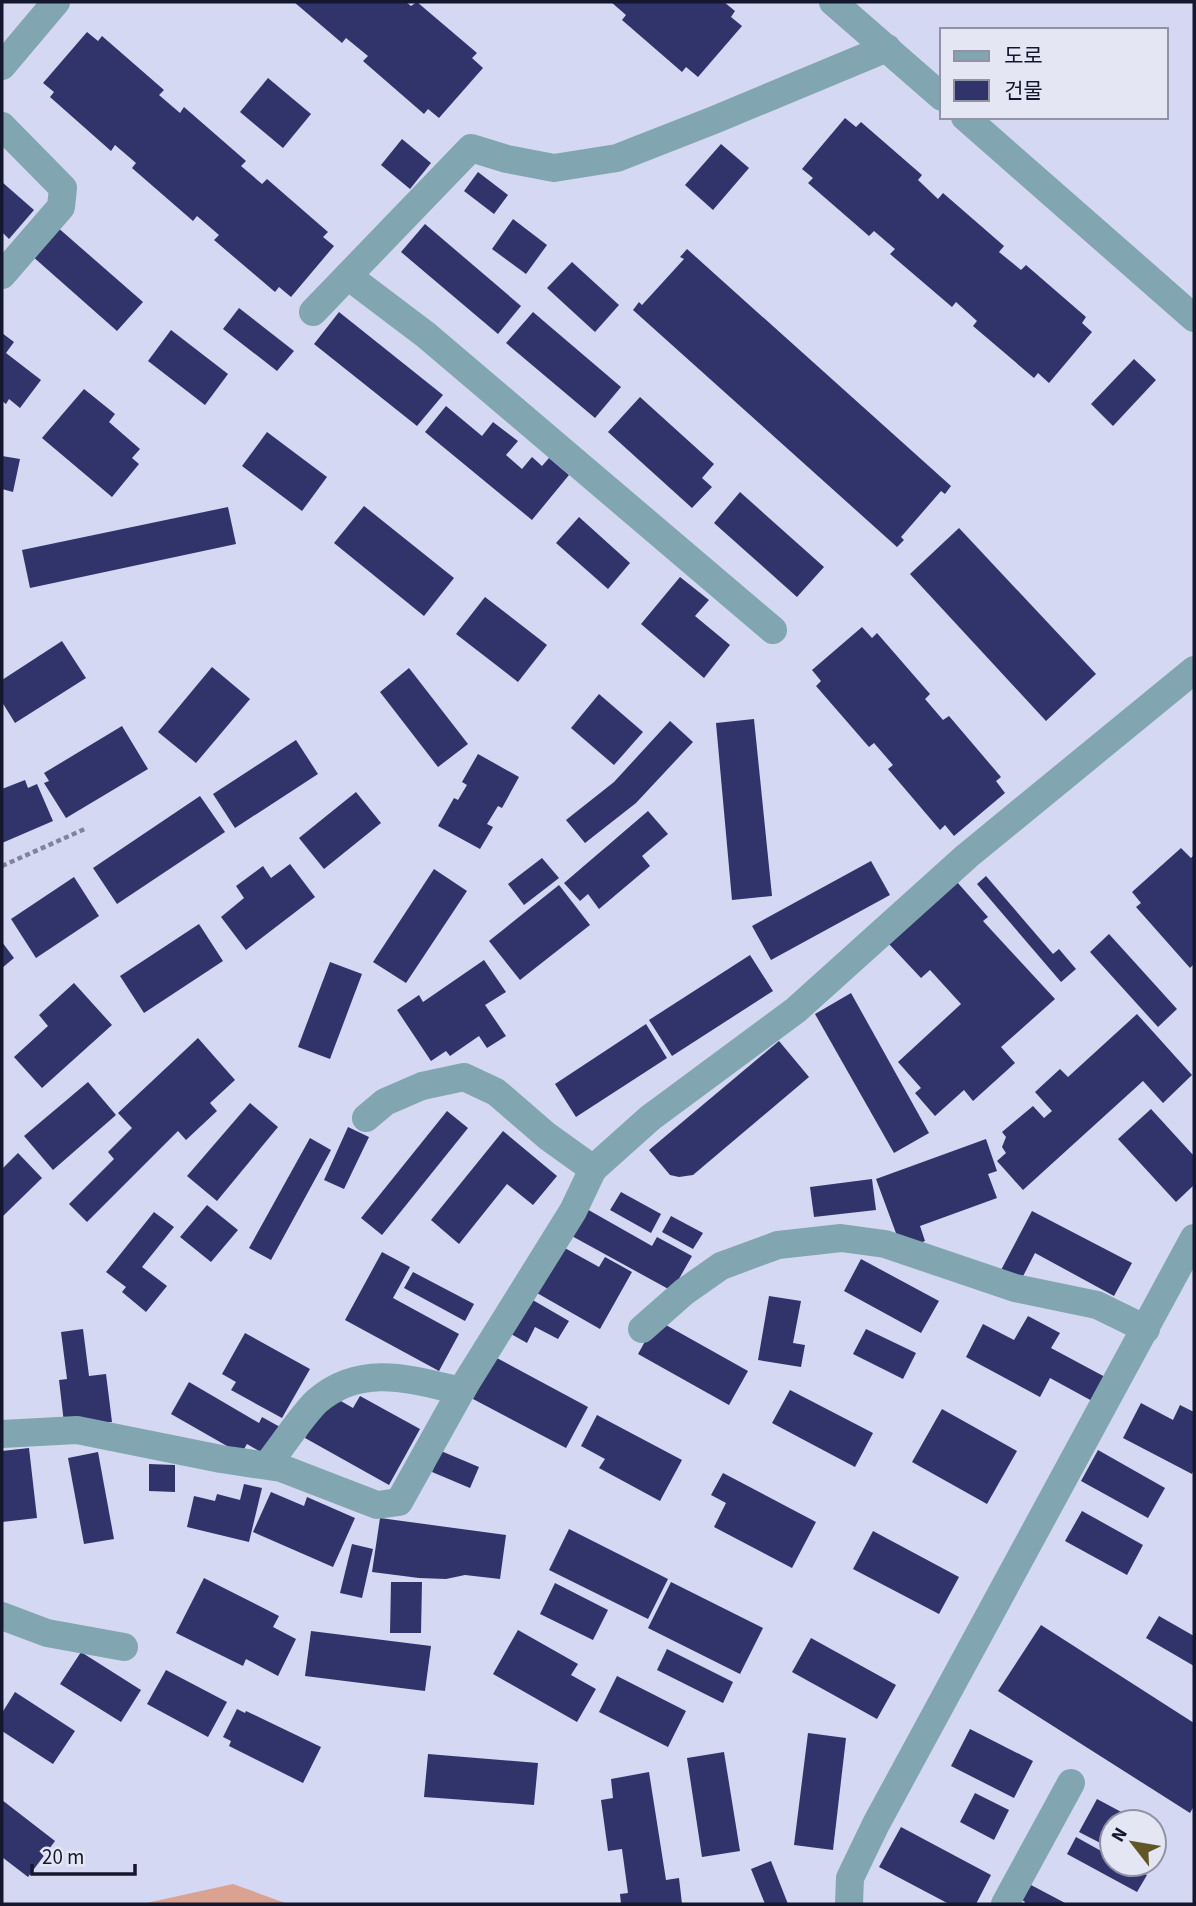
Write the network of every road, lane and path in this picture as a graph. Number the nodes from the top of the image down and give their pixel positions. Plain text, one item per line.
1 (56, 2) edge
2 (833, 2) edge
3 (887, 48) junction
4 (2, 66) edge
5 (940, 95) edge
6 (967, 119) edge
7 (2, 126) edge
8 (2, 275) edge
9 (348, 276) junction
10 (313, 312) dead end
11 (1194, 318) edge
12 (773, 630) dead end
13 (1194, 670) edge
14 (87, 828) dead end
15 (2, 866) edge
16 (366, 1118) dead end
17 (593, 1169) junction
18 (1194, 1238) edge
19 (642, 1329) dead end
20 (1146, 1329) junction
21 (461, 1391) junction
22 (2, 1434) edge
23 (267, 1465) junction
24 (2, 1616) edge
25 (124, 1647) dead end
26 (1071, 1783) dead end
27 (849, 1904) edge
28 (1005, 1904) edge

1 - 4 street
2 - 3 street
3 - 5 street
3 - 9 street
6 - 11 street
7 - 8 street
9 - 10 street
9 - 12 street
13 - 17 street
14 - 15 path
16 - 17 street
17 - 21 street
18 - 20 street
19 - 20 street
20 - 27 street
21 - 23 street
21 - 23 street
22 - 23 street
24 - 25 street
26 - 28 street

